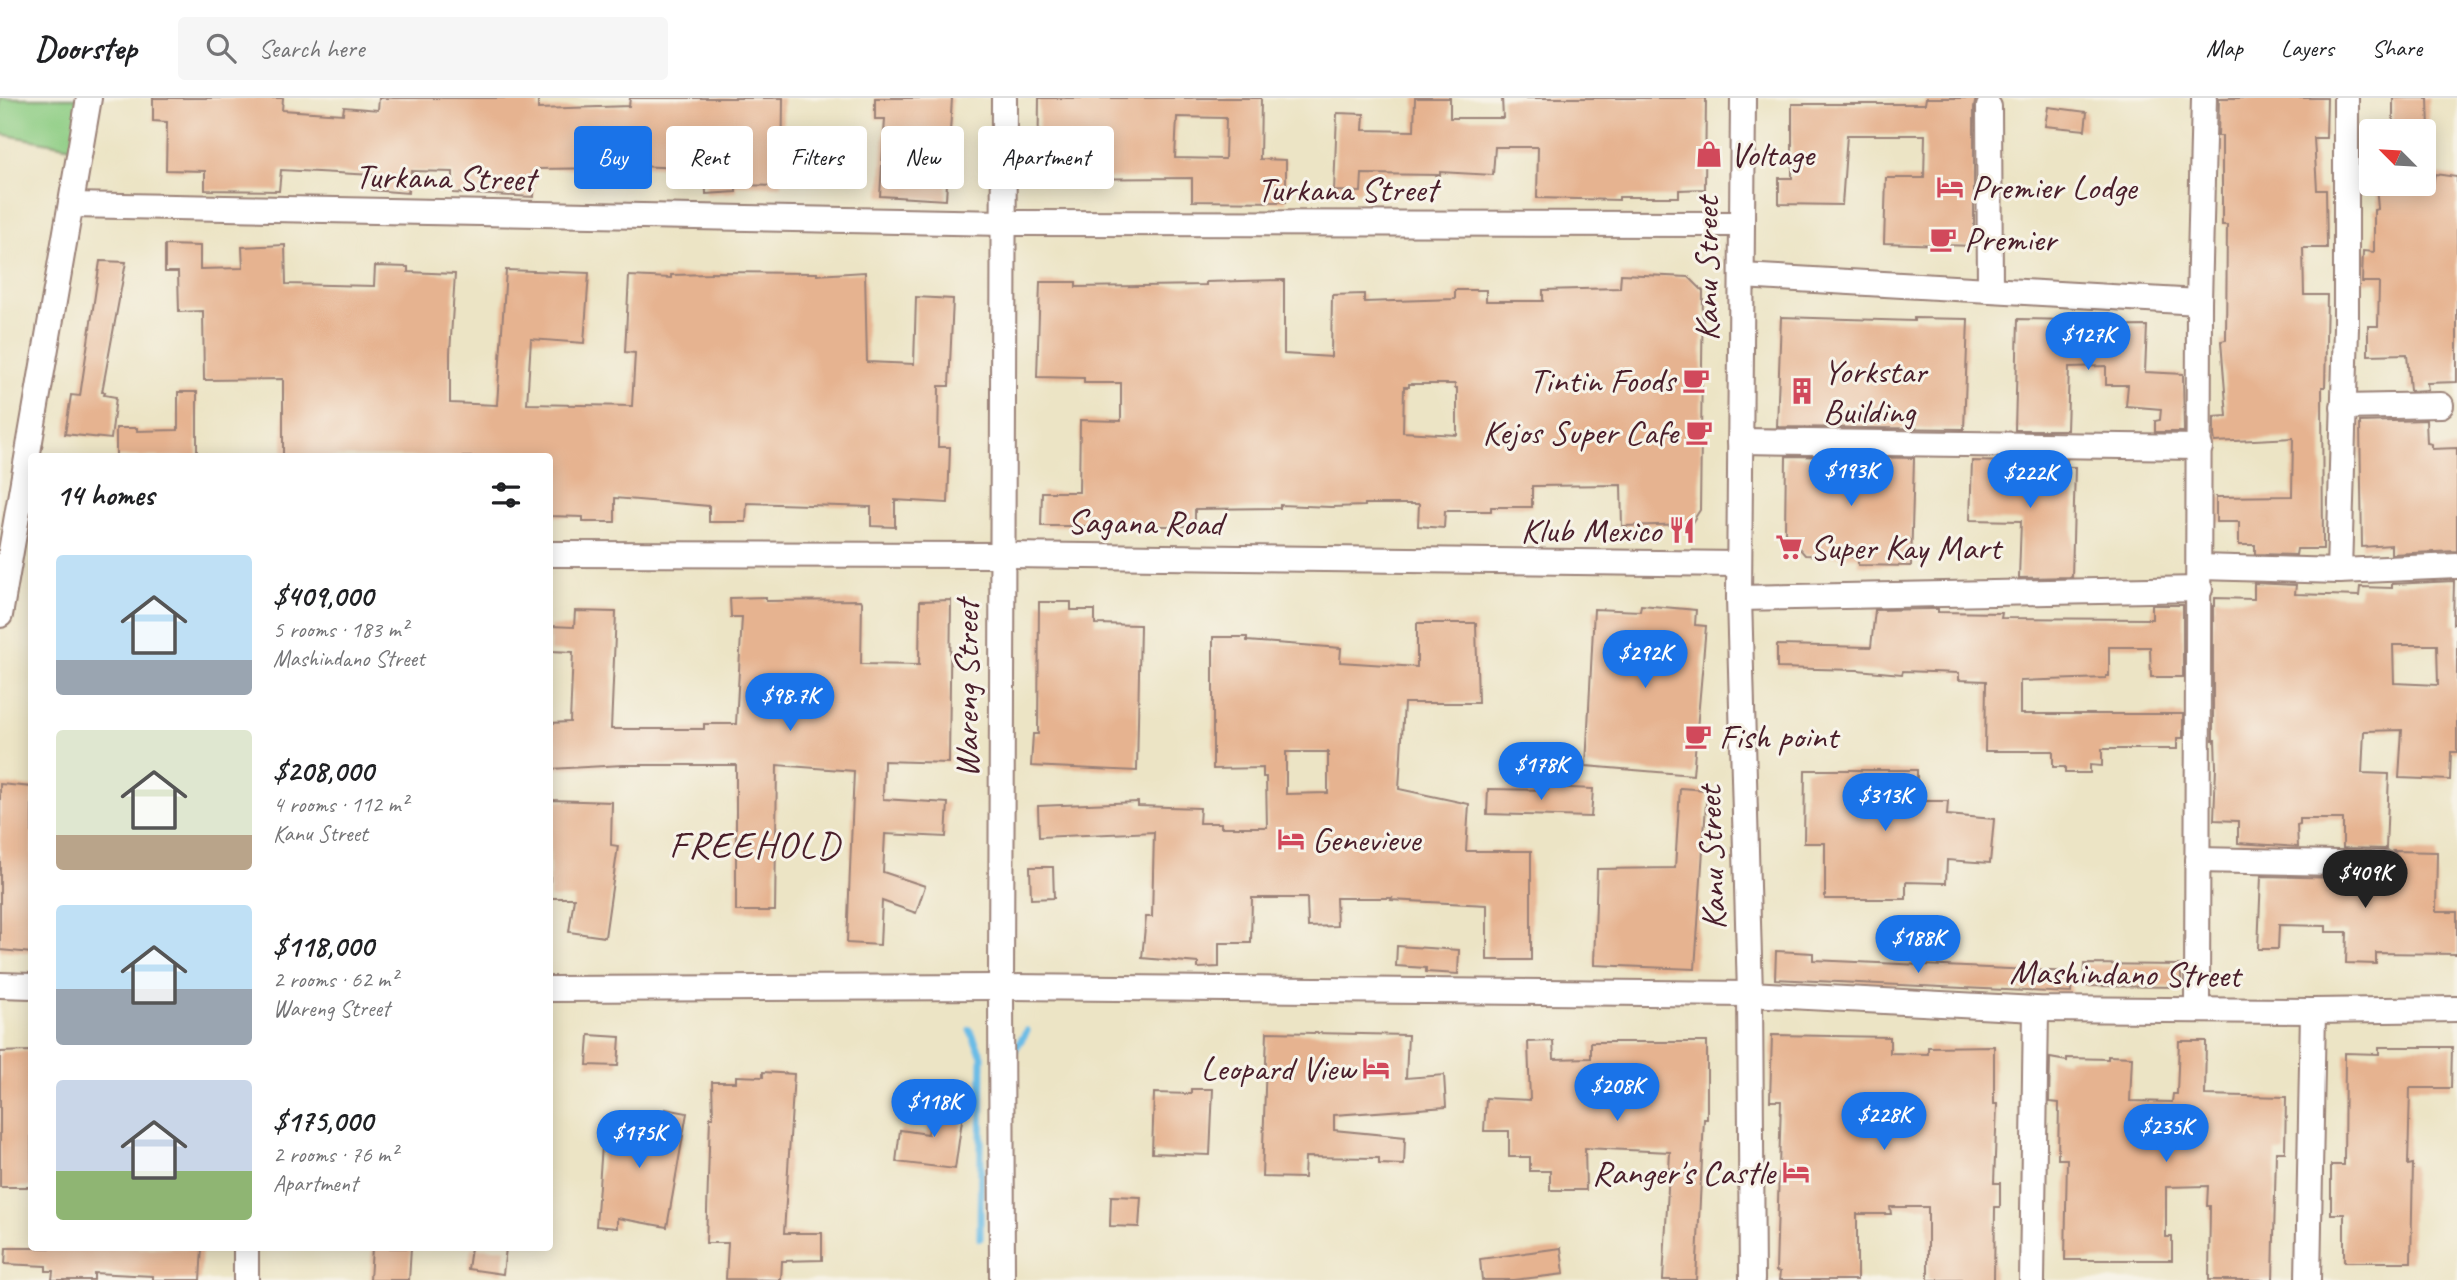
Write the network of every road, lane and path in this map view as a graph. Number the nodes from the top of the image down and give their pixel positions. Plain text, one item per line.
1 (89, 98) edge
2 (1004, 98) edge
3 (1743, 98) edge
4 (2204, 98) edge
5 (2346, 98) edge
6 (1989, 107) dead end
7 (71, 205) junction
8 (1004, 223) junction
9 (1742, 224) junction
10 (1742, 276) junction
11 (1990, 290) junction
12 (2199, 302) junction
13 (2441, 405) dead end
14 (2343, 407) junction
15 (1740, 441) junction
16 (2200, 447) junction
17 (35, 453) edge
18 (28, 505) edge
19 (21, 554) edge
20 (553, 554) edge
21 (1002, 555) junction
22 (1739, 564) junction
23 (2457, 566) edge
24 (2339, 571) junction
25 (2200, 578) junction
26 (1739, 598) junction
27 (0, 615) edge
28 (2197, 860) junction
29 (2385, 864) dead end
30 (0, 985) edge
31 (28, 986) edge
32 (1001, 987) junction
33 (553, 989) edge
34 (1750, 994) junction
35 (2036, 1009) junction
36 (2457, 1009) edge
37 (2197, 1010) junction
38 (2313, 1011) junction
39 (246, 1251) edge
40 (246, 1280) edge
41 (1002, 1280) edge
42 (1752, 1280) edge
43 (2032, 1280) edge
44 (2308, 1280) edge

1 - 7 street
2 - 8 street, Wareng Street
3 - 9 street, Kanu Street
4 - 12 street
5 - 14 street
6 - 11 street
7 - 8 street, Turkana Street
7 - 17 street
8 - 9 street, Turkana Street
8 - 21 street, Wareng Street
9 - 10 street, Kanu Street
10 - 11 street
10 - 15 street, Kanu Street
11 - 12 street
12 - 16 street
13 - 14 street
14 - 24 street
15 - 16 street
15 - 22 street, Kanu Street
16 - 25 street
18 - 19 street
19 - 27 street
20 - 21 street, Sagana Road
21 - 22 street, Sagana Road
21 - 32 street, Wareng Street
22 - 26 street, Kanu Street
23 - 24 street
24 - 25 street
25 - 26 street
25 - 28 street
26 - 34 street, Kanu Street
28 - 29 street
28 - 37 street
30 - 31 street
32 - 33 street, Mashindano Street
32 - 34 street, Mashindano Street
32 - 41 street, Wareng Street
34 - 35 street, Mashindano Street
34 - 42 street, Kanu Street
35 - 37 street, Mashindano Street
35 - 43 street
36 - 38 street, Mashindano Street
37 - 38 street, Mashindano Street
38 - 44 street
39 - 40 street

